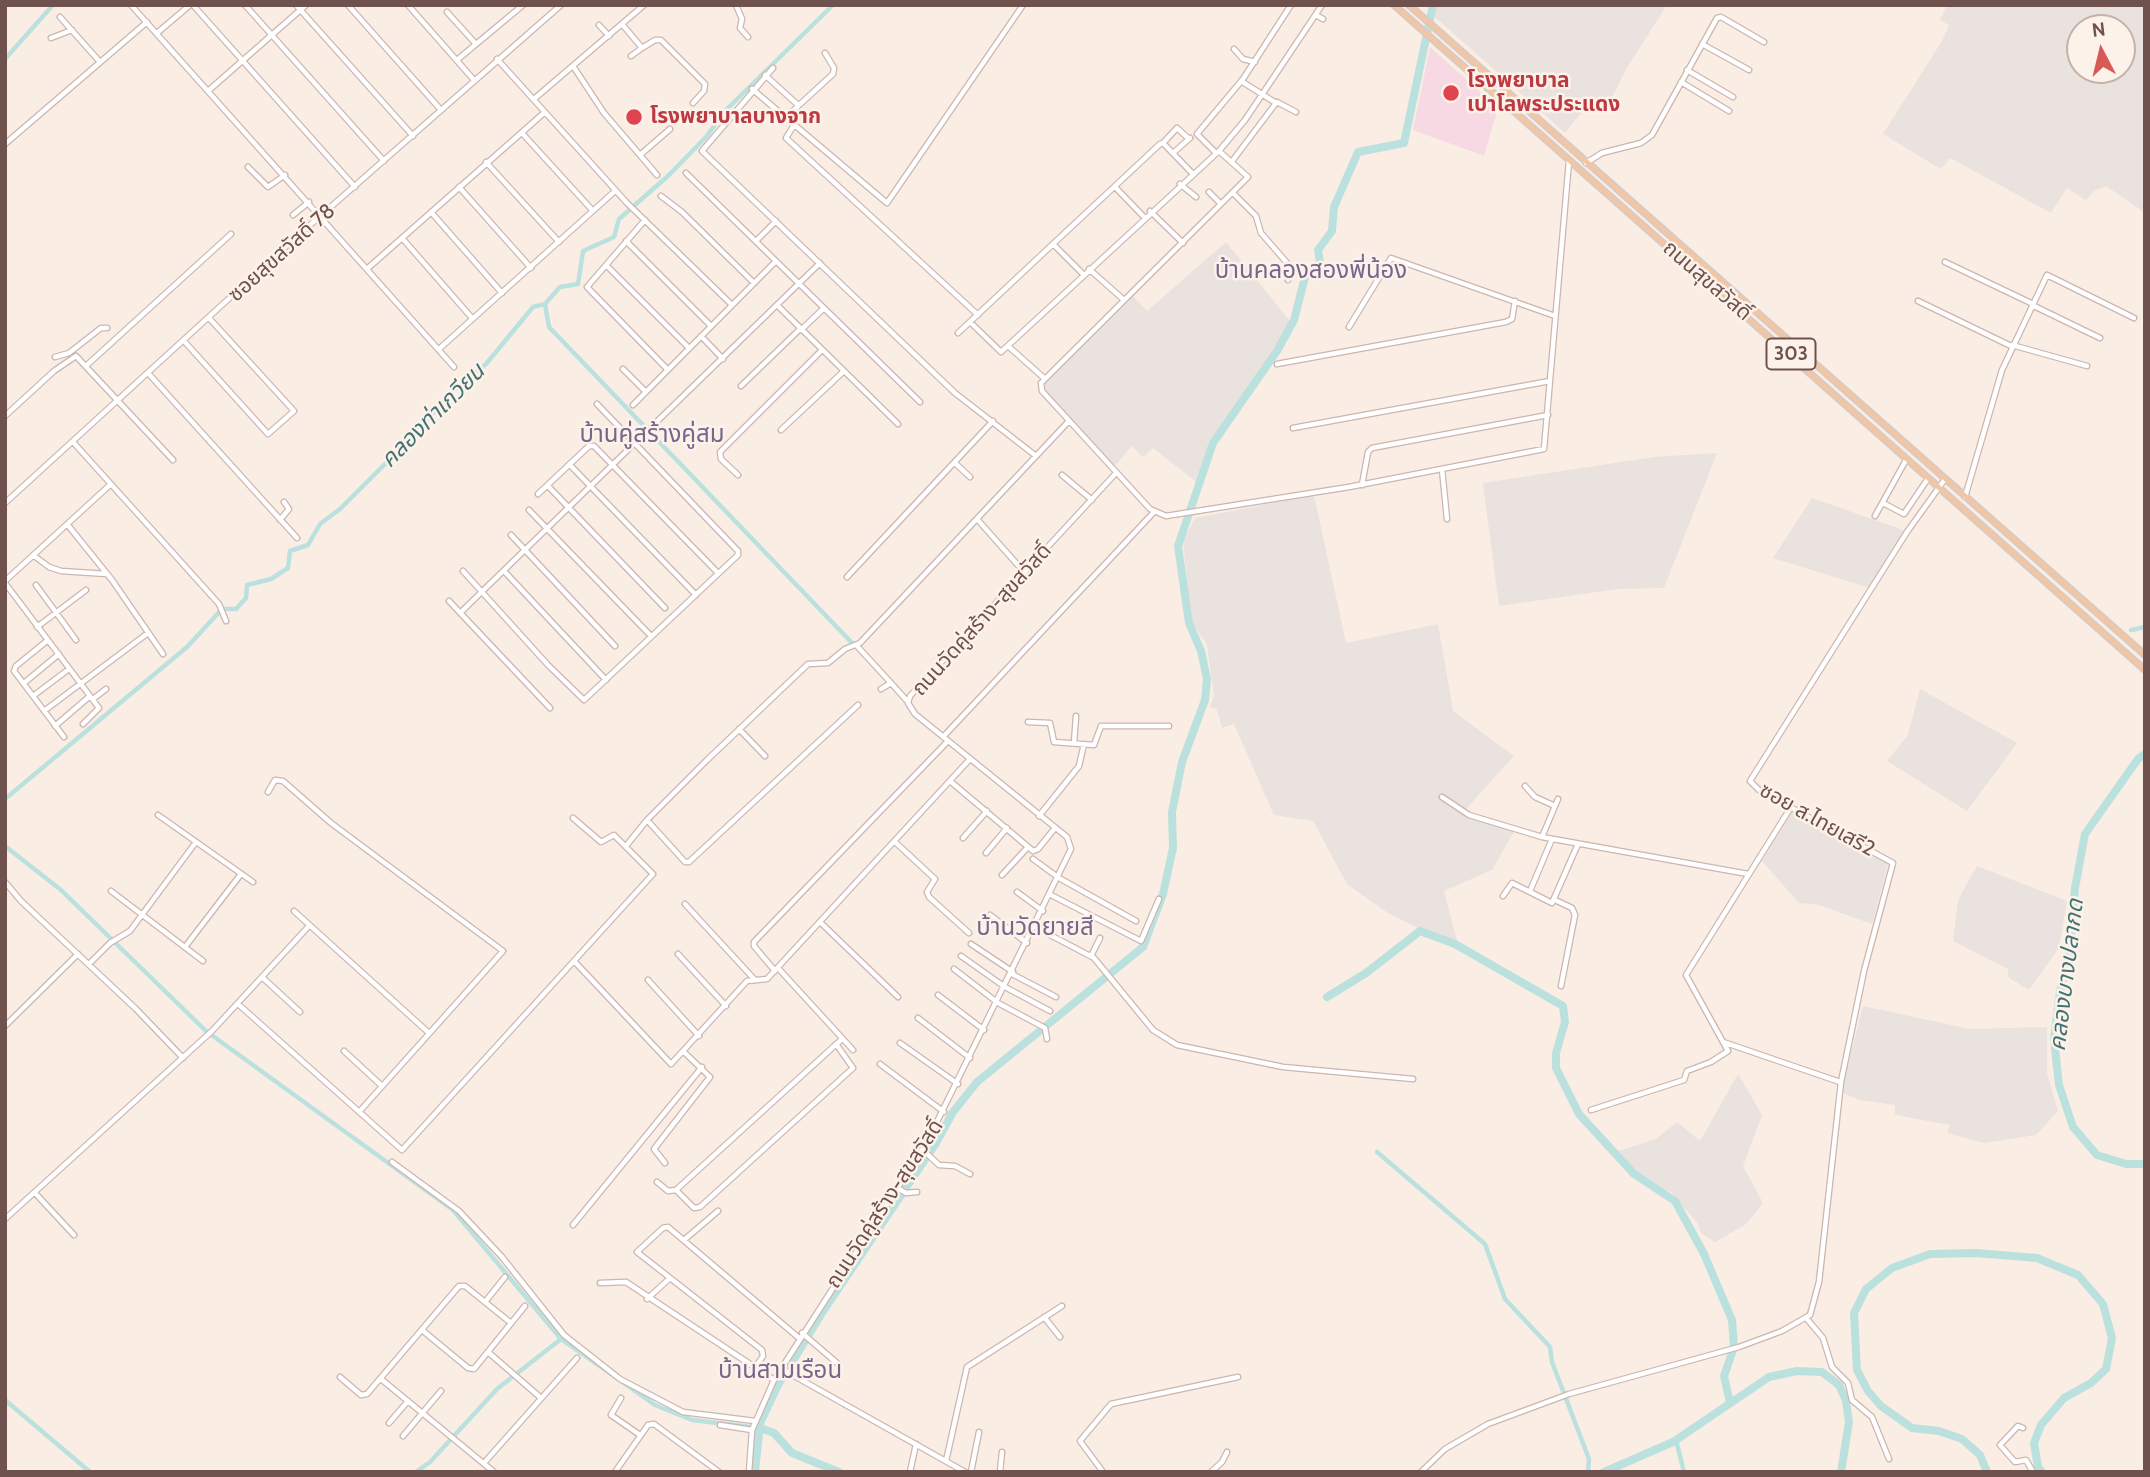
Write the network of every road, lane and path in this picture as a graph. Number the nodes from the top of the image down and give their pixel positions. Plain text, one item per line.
1 (131, 5) edge
2 (191, 5) edge
3 (245, 5) edge
4 (296, 5) edge
5 (306, 5) edge
6 (348, 5) edge
7 (408, 5) edge
8 (523, 5) edge
9 (561, 5) edge
10 (644, 5) edge
11 (736, 5) edge
12 (1023, 5) edge
13 (1291, 5) edge
14 (1322, 5) edge
15 (1394, 5) edge
16 (1409, 5) edge
17 (301, 10) junction
18 (447, 12) dead end
19 (1315, 15) junction
20 (60, 17) dead end
21 (1323, 19) dead end
22 (147, 22) junction
23 (622, 24) junction
24 (599, 25) dead end
25 (72, 30) junction
26 (158, 33) junction
27 (272, 35) junction
28 (608, 36) junction
29 (748, 37) dead end
30 (51, 38) dead end
31 (1764, 42) dead end
32 (475, 44) junction
33 (1702, 44) junction
34 (642, 48) junction
35 (1234, 49) dead end
36 (825, 53) dead end
37 (631, 55) dead end
38 (497, 59) junction
39 (457, 60) junction
40 (243, 61) junction
41 (100, 62) junction
42 (1255, 62) junction
43 (573, 66) junction
44 (773, 68) dead end
45 (1687, 70) junction
46 (1749, 70) dead end
47 (765, 75) junction
48 (474, 80) junction
49 (1241, 81) junction
50 (1681, 82) junction
51 (752, 89) junction
52 (208, 91) junction
53 (1263, 94) junction
54 (1732, 97) dead end
55 (534, 99) junction
56 (1276, 101) junction
57 (693, 103) dead end
58 (798, 105) junction
59 (442, 110) junction
60 (1296, 111) dead end
61 (1729, 111) dead end
62 (545, 112) junction
63 (785, 118) junction
64 (794, 125) junction
65 (670, 129) dead end
66 (523, 133) junction
67 (1197, 135) junction
68 (412, 136) junction
69 (1188, 138) junction
70 (1163, 143) junction
71 (5, 144) edge
72 (1217, 151) junction
73 (1173, 153) junction
74 (640, 155) junction
75 (1233, 160) junction
76 (1569, 161) junction
77 (384, 162) junction
78 (486, 162) junction
79 (1586, 163) junction
80 (248, 167) dead end
81 (686, 173) dead end
82 (1192, 173) junction
83 (657, 174) dead end
84 (285, 176) junction
85 (1181, 184) junction
86 (355, 187) junction
87 (459, 187) junction
88 (1115, 187) junction
89 (615, 191) junction
90 (1209, 192) dead end
91 (1233, 193) junction
92 (660, 196) dead end
93 (1196, 197) dead end
94 (309, 202) junction
95 (1221, 204) junction
96 (593, 211) junction
97 (1150, 211) junction
98 (431, 212) junction
99 (293, 215) dead end
100 (321, 216) junction
101 (1144, 217) junction
102 (645, 220) junction
103 (776, 221) junction
104 (231, 234) dead end
105 (402, 238) junction
106 (626, 241) junction
107 (755, 241) junction
108 (559, 242) junction
109 (1183, 243) junction
110 (1053, 244) junction
111 (776, 261) junction
112 (1945, 262) dead end
113 (820, 263) junction
114 (606, 265) junction
115 (368, 268) junction
116 (531, 268) junction
117 (1089, 269) junction
118 (1083, 274) junction
119 (1288, 280) dead end
120 (754, 283) junction
121 (799, 283) junction
122 (502, 293) junction
123 (1124, 300) junction
124 (1514, 301) junction
125 (1918, 301) dead end
126 (732, 305) junction
127 (777, 305) junction
128 (2032, 305) junction
129 (824, 308) junction
130 (978, 315) junction
131 (1555, 316) junction
132 (209, 318) junction
133 (472, 318) junction
134 (2134, 318) dead end
135 (970, 322) junction
136 (710, 326) junction
137 (1349, 327) dead end
138 (107, 328) dead end
139 (801, 329) junction
140 (958, 332) dead end
141 (701, 336) junction
142 (2100, 338) dead end
143 (184, 341) junction
144 (1008, 345) junction
145 (2012, 345) junction
146 (689, 348) junction
147 (439, 349) junction
148 (74, 350) junction
149 (822, 350) junction
150 (1001, 352) junction
151 (76, 356) junction
152 (55, 357) dead end
153 (995, 358) dead end
154 (723, 359) junction
155 (1277, 364) dead end
156 (87, 365) junction
157 (2087, 366) dead end
158 (454, 367) dead end
159 (623, 369) dead end
160 (667, 370) junction
161 (844, 371) junction
162 (148, 373) junction
163 (1044, 378) junction
164 (1550, 381) junction
165 (741, 386) dead end
166 (646, 392) junction
167 (120, 400) junction
168 (920, 402) dead end
169 (597, 404) dead end
170 (633, 405) dead end
171 (1548, 415) junction
172 (5, 416) edge
173 (993, 421) junction
174 (1069, 421) junction
175 (898, 424) dead end
176 (1293, 428) dead end
177 (781, 430) dead end
178 (73, 442) junction
179 (636, 444) junction
180 (1036, 456) junction
181 (173, 460) dead end
182 (1906, 460) junction
183 (955, 463) junction
184 (570, 465) junction
185 (614, 466) junction
186 (1442, 469) junction
187 (1116, 473) junction
188 (738, 475) dead end
189 (1062, 475) dead end
190 (970, 477) dead end
191 (1945, 479) junction
192 (1927, 480) junction
193 (111, 484) junction
194 (1362, 485) junction
195 (548, 486) junction
196 (592, 487) junction
197 (1937, 489) junction
198 (538, 494) dead end
199 (1965, 497) junction
200 (1092, 500) junction
201 (284, 502) dead end
202 (1883, 502) junction
203 (5, 503) edge
204 (570, 508) junction
205 (529, 510) dead end
206 (1154, 512) junction
207 (1875, 516) dead end
208 (977, 519) junction
209 (1447, 519) dead end
210 (280, 520) junction
211 (67, 524) junction
212 (548, 530) junction
213 (512, 535) dead end
214 (297, 538) dead end
215 (526, 550) junction
216 (33, 555) junction
217 (463, 571) dead end
218 (504, 571) junction
219 (1024, 572) junction
220 (718, 573) junction
221 (108, 574) junction
222 (847, 577) dead end
223 (5, 582) edge
224 (36, 586) dead end
225 (86, 590) dead end
226 (482, 592) junction
227 (696, 595) junction
228 (449, 601) dead end
229 (665, 608) dead end
230 (56, 613) junction
231 (460, 613) junction
232 (224, 620) dead end
233 (37, 627) junction
234 (148, 633) junction
235 (651, 636) junction
236 (48, 640) junction
237 (76, 640) dead end
238 (615, 646) dead end
239 (857, 646) junction
240 (59, 654) junction
241 (163, 654) dead end
242 (2145, 655) edge
243 (69, 669) junction
244 (2145, 670) edge
245 (606, 680) junction
246 (81, 682) junction
247 (24, 683) junction
248 (891, 683) junction
249 (106, 689) dead end
250 (881, 689) dead end
251 (33, 696) junction
252 (91, 697) junction
253 (908, 703) junction
254 (858, 705) dead end
255 (550, 708) dead end
256 (44, 711) junction
257 (1076, 716) dead end
258 (1028, 722) dead end
259 (83, 724) dead end
260 (55, 726) junction
261 (1169, 726) dead end
262 (739, 729) junction
263 (64, 737) dead end
264 (943, 737) junction
265 (948, 741) junction
266 (1074, 743) junction
267 (1084, 744) junction
268 (765, 755) dead end
269 (970, 759) junction
270 (950, 781) junction
271 (1524, 786) dead end
272 (268, 792) dead end
273 (1442, 797) dead end
274 (1558, 799) dead end
275 (1555, 806) junction
276 (1791, 807) junction
277 (987, 811) junction
278 (158, 815) dead end
279 (1039, 816) junction
280 (573, 818) dead end
281 (647, 820) junction
282 (1007, 828) junction
283 (1055, 828) junction
284 (1542, 837) junction
285 (963, 838) dead end
286 (1552, 839) junction
287 (196, 842) junction
288 (895, 842) junction
289 (1578, 844) junction
290 (626, 846) junction
291 (1028, 847) junction
292 (986, 853) dead end
293 (1033, 859) dead end
294 (241, 874) junction
295 (1748, 874) junction
296 (1002, 875) dead end
297 (1059, 878) junction
298 (5, 882) edge
299 (253, 882) dead end
300 (111, 891) dead end
301 (1530, 891) junction
302 (1017, 892) dead end
303 (1051, 895) junction
304 (1503, 896) dead end
305 (1159, 899) dead end
306 (1555, 900) junction
307 (685, 904) dead end
308 (294, 911) dead end
309 (1043, 911) junction
310 (144, 914) junction
311 (990, 915) dead end
312 (1136, 921) dead end
313 (820, 922) junction
314 (1035, 926) junction
315 (308, 927) junction
316 (969, 933) dead end
317 (1100, 939) dead end
318 (1027, 943) junction
319 (971, 944) dead end
320 (185, 947) junction
321 (78, 954) junction
322 (678, 954) dead end
323 (961, 956) dead end
324 (1091, 956) junction
325 (203, 961) dead end
326 (574, 961) junction
327 (89, 964) junction
328 (776, 969) junction
329 (954, 969) dead end
330 (1012, 973) junction
331 (262, 978) junction
332 (648, 980) dead end
333 (756, 981) junction
334 (1561, 986) dead end
335 (1005, 987) junction
336 (938, 995) dead end
337 (898, 997) dead end
338 (1056, 997) dead end
339 (998, 1003) junction
340 (238, 1004) junction
341 (726, 1006) junction
342 (300, 1012) dead end
343 (1050, 1012) dead end
344 (918, 1018) dead end
345 (5, 1026) edge
346 (984, 1030) junction
347 (429, 1033) junction
348 (699, 1036) junction
349 (842, 1039) junction
350 (1047, 1039) dead end
351 (1722, 1041) junction
352 (900, 1042) dead end
353 (836, 1044) junction
354 (853, 1050) dead end
355 (344, 1051) dead end
356 (684, 1052) junction
357 (183, 1058) junction
358 (970, 1058) junction
359 (880, 1064) dead end
360 (702, 1067) junction
361 (1413, 1079) dead end
362 (1841, 1082) junction
363 (958, 1084) junction
364 (382, 1086) junction
365 (1591, 1110) dead end
366 (359, 1112) junction
367 (944, 1112) junction
368 (924, 1151) junction
369 (392, 1162) dead end
370 (666, 1163) dead end
371 (970, 1174) dead end
372 (657, 1182) dead end
373 (676, 1190) junction
374 (902, 1191) junction
375 (916, 1192) dead end
376 (35, 1193) junction
377 (718, 1211) dead end
378 (5, 1219) edge
379 (573, 1225) dead end
380 (74, 1235) dead end
381 (684, 1241) junction
382 (505, 1277) dead end
383 (669, 1279) junction
384 (600, 1283) dead end
385 (647, 1299) junction
386 (485, 1302) junction
387 (525, 1306) dead end
388 (1062, 1306) dead end
389 (1044, 1317) junction
390 (1807, 1319) junction
391 (511, 1323) junction
392 (422, 1330) junction
393 (804, 1337) junction
394 (1060, 1337) dead end
395 (488, 1352) junction
396 (577, 1357) dead end
397 (837, 1363) dead end
398 (755, 1368) junction
399 (786, 1371) junction
400 (340, 1377) dead end
401 (1238, 1377) dead end
402 (381, 1379) junction
403 (774, 1380) junction
404 (441, 1391) dead end
405 (541, 1398) junction
406 (621, 1398) dead end
407 (408, 1401) junction
408 (423, 1413) junction
409 (389, 1423) dead end
410 (720, 1425) dead end
411 (753, 1426) junction
412 (2022, 1428) dead end
413 (979, 1433) dead end
414 (640, 1435) junction
415 (403, 1436) dead end
416 (916, 1444) junction
417 (1002, 1452) dead end
418 (1227, 1455) dead end
419 (1889, 1459) dead end
420 (947, 1462) junction
421 (484, 1463) junction
422 (494, 1472) edge
423 (615, 1472) edge
424 (719, 1472) edge
425 (749, 1472) edge
426 (910, 1472) edge
427 (947, 1472) edge
428 (965, 1472) edge
429 (971, 1472) edge
430 (1000, 1472) edge
431 (1103, 1472) edge
432 (1210, 1472) edge
433 (1420, 1472) edge
434 (2033, 1472) edge

1 - 22 street
2 - 26 street
2 - 40 street
3 - 27 street
4 - 17 street
5 - 17 street
6 - 59 street
7 - 39 street
8 - 32 street
9 - 38 street, ซอยสุขสวัสดิ์ 78
10 - 23 street
11 - 29 street
12 - 64 street
13 - 42 street
14 - 19 street
15 - 76 main road, ถนนสุขสวัสดิ์ / 303
16 - 79 main road, ถนนสุขสวัสดิ์ / 303
17 - 27 street
17 - 68 street
18 - 32 street
19 - 21 street
19 - 53 street
20 - 25 street
22 - 26 street
22 - 41 street
23 - 28 street
23 - 34 street
24 - 28 street
25 - 30 street
25 - 41 street
26 - 52 street
27 - 40 street
27 - 77 street
28 - 43 street
31 - 33 street
32 - 39 street
33 - 45 street
33 - 46 street
34 - 37 street
34 - 57 street
35 - 42 street
36 - 58 street
38 - 48 street, ซอยสุขสวัสดิ์ 78
38 - 55 street
39 - 48 street
40 - 52 street
40 - 86 street
41 - 71 street
42 - 49 street
43 - 55 street
43 - 74 street
44 - 47 street
45 - 50 street
45 - 54 street
47 - 51 street
47 - 58 street
48 - 59 street, ซอยสุขสวัสดิ์ 78
49 - 53 street
49 - 67 street
50 - 61 street
50 - 79 street
51 - 63 street
51 - 103 street
52 - 84 street
53 - 56 street
53 - 72 street
55 - 62 street
56 - 60 street
56 - 75 street
58 - 63 street
59 - 68 street, ซอยสุขสวัสดิ์ 78
62 - 66 street
62 - 89 street
63 - 64 street
64 - 130 street
65 - 74 street
66 - 78 street
66 - 96 street
67 - 69 street
67 - 72 street
68 - 77 street, ซอยสุขสวัสดิ์ 78
69 - 70 street
69 - 73 street
70 - 73 street
70 - 88 street
72 - 75 street
72 - 82 street
73 - 82 street
74 - 83 street
75 - 91 street
76 - 131 street
76 - 182 main road, ถนนสุขสวัสดิ์ / 303
77 - 86 street, ซอยสุขสวัสดิ์ 78
78 - 87 street
78 - 108 street
79 - 191 main road, ถนนสุขสวัสดิ์ / 303
80 - 84 street
81 - 107 street
82 - 85 street
84 - 94 street
85 - 93 street
85 - 97 street
86 - 100 street, ซอยสุขสวัสดิ์ 78
87 - 98 street
87 - 116 street
88 - 101 street
88 - 110 street
89 - 96 street
89 - 102 street
90 - 95 street
91 - 95 street
91 - 119 street
92 - 120 street
94 - 99 street
94 - 100 street
95 - 109 street
96 - 108 street
97 - 101 street
97 - 109 street
98 - 105 street
98 - 122 street
100 - 115 street
100 - 132 street, ซอยสุขสวัสดิ์ 78
101 - 117 street
102 - 106 street
102 - 126 street
103 - 107 street
103 - 113 street
104 - 156 street
105 - 115 street
105 - 133 street
106 - 114 street
106 - 136 street
107 - 111 street
108 - 116 street
109 - 123 street
110 - 118 street
110 - 130 street
111 - 120 street
111 - 121 street
112 - 128 street
113 - 121 street
113 - 173 street
114 - 146 street
114 - 160 street
115 - 147 street
116 - 122 street
117 - 118 street
117 - 123 street
118 - 144 street
120 - 126 street
121 - 127 street
121 - 129 street
122 - 133 street
123 - 163 street
124 - 131 street
124 - 137 street
124 - 155 street
125 - 145 street
126 - 136 street
127 - 139 street
127 - 154 street
128 - 134 street
128 - 142 street
128 - 145 street
129 - 139 street
129 - 168 street
130 - 135 street
131 - 164 street
132 - 143 street, ซอยสุขสวัสดิ์ 78
132 - 143 street
133 - 147 street
135 - 140 street
135 - 150 street
136 - 141 street
138 - 148 street
139 - 149 street
139 - 165 street
141 - 146 street
141 - 154 street
143 - 162 street, ซอยสุขสวัสดิ์ 78
144 - 150 street
144 - 163 street
145 - 157 street
145 - 199 street
146 - 160 street
147 - 158 street
148 - 151 street
148 - 152 street
149 - 161 street
149 - 188 street
150 - 153 street
151 - 156 street
151 - 172 street
154 - 179 street
156 - 167 street
159 - 166 street
160 - 166 street
161 - 175 street
161 - 177 street
162 - 167 street, ซอยสุขสวัสดิ์ 78
162 - 210 street
163 - 174 street
164 - 171 street
164 - 176 street
166 - 170 street
167 - 178 street, ซอยสุขสวัสดิ์ 78
167 - 181 street
169 - 179 street
171 - 186 street
171 - 194 street
173 - 180 street
173 - 183 street
174 - 180 street
174 - 187 street
178 - 193 street
178 - 203 street, ซอยสุขสวัสดิ์ 78
179 - 185 street
179 - 220 street
180 - 208 street
182 - 192 main road, ถนนสุขสวัสดิ์ / 303
182 - 202 street
183 - 190 street
183 - 222 street
184 - 185 street
184 - 195 street
184 - 196 street
185 - 196 street
185 - 220 street
186 - 194 street
186 - 209 street
187 - 200 street, ถนนวัดคู่สร้าง-สุขสวัสดิ์
187 - 206 street
189 - 200 street
191 - 197 street, ซอย ส.ไทยเสรี2
191 - 199 main road, ถนนสุขสวัสดิ์ / 303
192 - 197 main road, ถนนสุขสวัสดิ์ / 303
192 - 202 street
193 - 211 street
193 - 232 street
194 - 206 street
195 - 198 street
195 - 204 street
196 - 204 street
196 - 227 street
197 - 244 main road, ถนนสุขสวัสดิ์ / 303
197 - 276 street, ซอย ส.ไทยเสรี2
199 - 242 main road, ถนนสุขสวัสดิ์ / 303
200 - 219 street, ถนนวัดคู่สร้าง-สุขสวัสดิ์
201 - 210 street
202 - 207 street
204 - 212 street
204 - 229 street
205 - 212 street
206 - 264 street
208 - 219 street
208 - 239 street
210 - 214 street
211 - 216 street
211 - 221 street
212 - 215 street
212 - 235 street
213 - 215 street
215 - 218 street
215 - 238 street
216 - 221 street
216 - 223 street
217 - 226 street
218 - 226 street
218 - 245 street
219 - 253 street, ถนนวัดคู่สร้าง-สุขสวัสดิ์
220 - 227 street
221 - 234 street
223 - 233 street
224 - 230 street
225 - 230 street
226 - 231 street
226 - 245 street
227 - 235 street
228 - 231 street
230 - 233 street
230 - 237 street
231 - 255 street
233 - 236 street
234 - 241 street
234 - 246 street
235 - 245 street
236 - 240 street
236 - 247 street
239 - 248 street
239 - 262 street
240 - 243 street
240 - 247 street
243 - 246 street
243 - 251 street
246 - 252 street
246 - 256 street
247 - 251 street
248 - 250 street
248 - 253 street
249 - 252 street
251 - 256 street
252 - 259 street
252 - 260 street
253 - 264 street, ถนนวัดคู่สร้าง-สุขสวัสดิ์
254 - 281 street
256 - 260 street
257 - 266 street
258 - 266 street
260 - 263 street
261 - 267 street
262 - 268 street
262 - 281 street
264 - 265 street, ถนนวัดคู่สร้าง-สุขสวัสดิ์
265 - 269 street, ถนนวัดคู่สร้าง-สุขสวัสดิ์
265 - 328 street
266 - 267 street
267 - 279 street
269 - 270 street
269 - 279 street, ถนนวัดคู่สร้าง-สุขสวัสดิ์
270 - 277 street
270 - 288 street
271 - 275 street
272 - 347 street
273 - 284 street
274 - 275 street
275 - 284 street
276 - 295 street
276 - 362 street, ซอย ส.ไทยเสรี2
277 - 282 street
277 - 285 street
278 - 287 street
279 - 283 street, ถนนวัดคู่สร้าง-สุขสวัสดิ์
280 - 290 street
281 - 290 street
282 - 291 street
282 - 292 street
283 - 291 street
283 - 297 street, ถนนวัดคู่สร้าง-สุขสวัสดิ์
284 - 286 street
286 - 289 street
286 - 301 street
287 - 294 street
287 - 310 street
288 - 313 street
288 - 316 street
289 - 295 street
289 - 306 street
290 - 326 street
291 - 296 street
293 - 297 street
294 - 299 street
294 - 320 street
295 - 351 street
297 - 303 street, ถนนวัดคู่สร้าง-สุขสวัสดิ์
297 - 312 street
298 - 321 street
300 - 310 street
301 - 304 street
301 - 306 street
302 - 309 street
303 - 305 street
303 - 309 street, ถนนวัดคู่สร้าง-สุขสวัสดิ์
306 - 334 street
307 - 333 street
308 - 315 street
309 - 314 street, ถนนวัดคู่สร้าง-สุขสวัสดิ์
310 - 320 street
310 - 327 street
311 - 318 street
313 - 328 street
313 - 337 street
314 - 318 street, ถนนวัดคู่สร้าง-สุขสวัสดิ์
314 - 324 street
315 - 331 street
315 - 347 street
317 - 324 street
318 - 330 street, ถนนวัดคู่สร้าง-สุขสวัสดิ์
319 - 330 street
320 - 325 street
321 - 327 street
321 - 345 street
322 - 341 street
323 - 335 street
324 - 361 street
326 - 356 street
326 - 366 street
327 - 357 street
328 - 333 street
328 - 349 street
329 - 339 street
330 - 335 street, ถนนวัดคู่สร้าง-สุขสวัสดิ์
330 - 338 street
331 - 340 street
331 - 342 street
332 - 348 street
333 - 341 street
335 - 339 street, ถนนวัดคู่สร้าง-สุขสวัสดิ์
335 - 343 street
336 - 346 street
339 - 346 street, ถนนวัดคู่สร้าง-สุขสวัสดิ์
339 - 350 street
340 - 357 street
340 - 366 street
341 - 348 street
344 - 358 street
346 - 358 street, ถนนวัดคู่สร้าง-สุขสวัสดิ์
347 - 364 street
348 - 356 street
349 - 353 street
349 - 354 street
351 - 362 street
351 - 365 street
352 - 363 street
353 - 373 street
353 - 373 street
355 - 364 street
356 - 360 street
357 - 376 street
358 - 363 street, ถนนวัดคู่สร้าง-สุขสวัสดิ์
359 - 367 street
360 - 370 street
360 - 379 street
362 - 390 street
363 - 367 street, ถนนวัดคู่สร้าง-สุขสวัสดิ์
364 - 366 street
367 - 368 street, ถนนวัดคู่สร้าง-สุขสวัสดิ์
368 - 371 street
368 - 374 street, ถนนวัดคู่สร้าง-สุขสวัสดิ์
369 - 411 street
372 - 373 street
374 - 375 street
374 - 393 street, ถนนวัดคู่สร้าง-สุขสวัสดิ์
376 - 378 street
376 - 380 street
377 - 381 street
381 - 383 street
381 - 393 street
382 - 386 street
383 - 385 street
383 - 398 street
384 - 385 street
385 - 398 street
386 - 391 street
386 - 392 street
387 - 391 street
388 - 389 street
389 - 394 street
389 - 420 street
390 - 419 street
390 - 433 street
391 - 395 street
392 - 395 street
392 - 402 street
393 - 397 street
393 - 399 street, ถนนวัดคู่สร้าง-สุขสวัสดิ์
395 - 405 street
396 - 405 street
398 - 403 street
399 - 403 street, ถนนวัดคู่สร้าง-สุขสวัสดิ์
399 - 416 street
400 - 402 street
401 - 431 street
402 - 407 street
403 - 411 street, ถนนวัดคู่สร้าง-สุขสวัสดิ์
404 - 408 street
405 - 421 street
406 - 414 street
407 - 408 street
407 - 409 street
408 - 415 street
408 - 421 street
410 - 411 street
411 - 425 street, ถนนวัดคู่สร้าง-สุขสวัสดิ์
412 - 434 street
413 - 429 street
414 - 423 street
414 - 424 street
416 - 420 street
416 - 426 street
417 - 430 street
418 - 432 street
420 - 427 street
420 - 428 street
421 - 422 street

